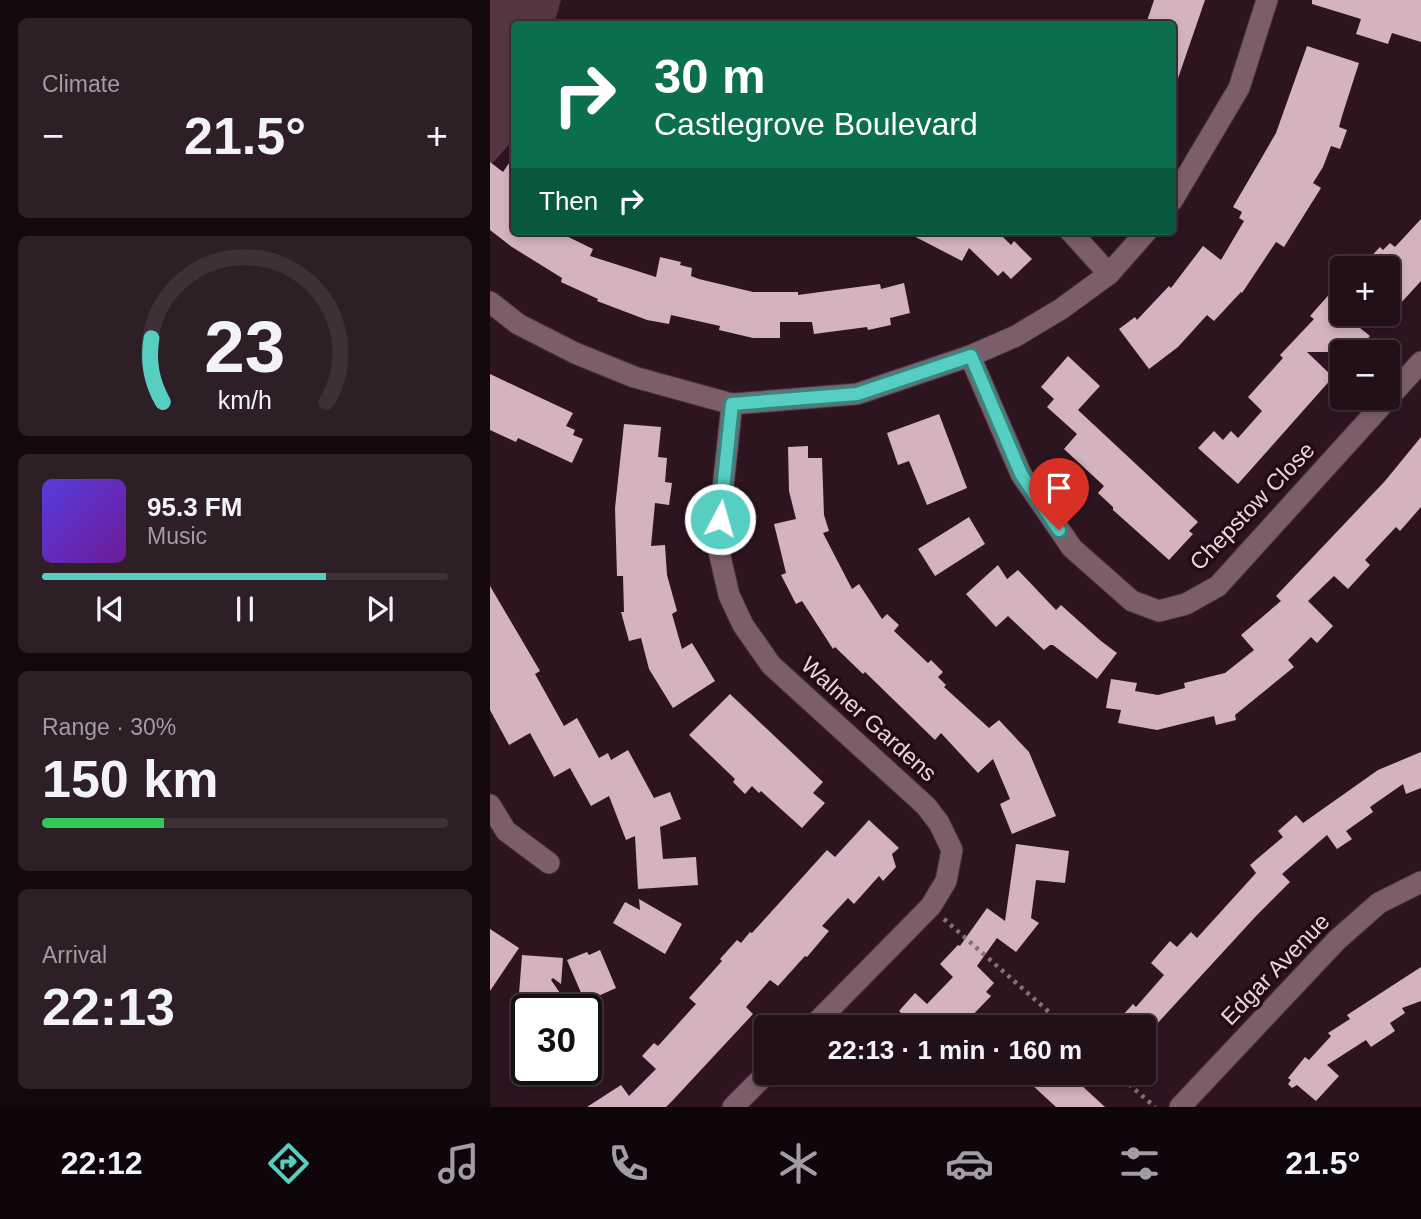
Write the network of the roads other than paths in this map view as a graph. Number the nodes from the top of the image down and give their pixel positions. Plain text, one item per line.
1 (1267, 0) edge
2 (1176, 194) edge
3 (1074, 235) edge
4 (1143, 235) edge
5 (1109, 274) junction
6 (490, 302) edge
7 (971, 356) junction
8 (1421, 362) edge
9 (732, 404) junction
10 (490, 805) edge
11 (549, 863) dead end
12 (1421, 882) edge
13 (824, 1015) edge
14 (755, 1085) edge
15 (733, 1107) edge
16 (1180, 1107) edge

1 - 2 street
3 - 5 street
4 - 5 street
5 - 7 street
6 - 9 street
7 - 8 street, Chepstow Close
7 - 9 street
9 - 13 street, Walmer Gardens
10 - 11 street
12 - 16 street, Edgar Avenue
14 - 15 street

